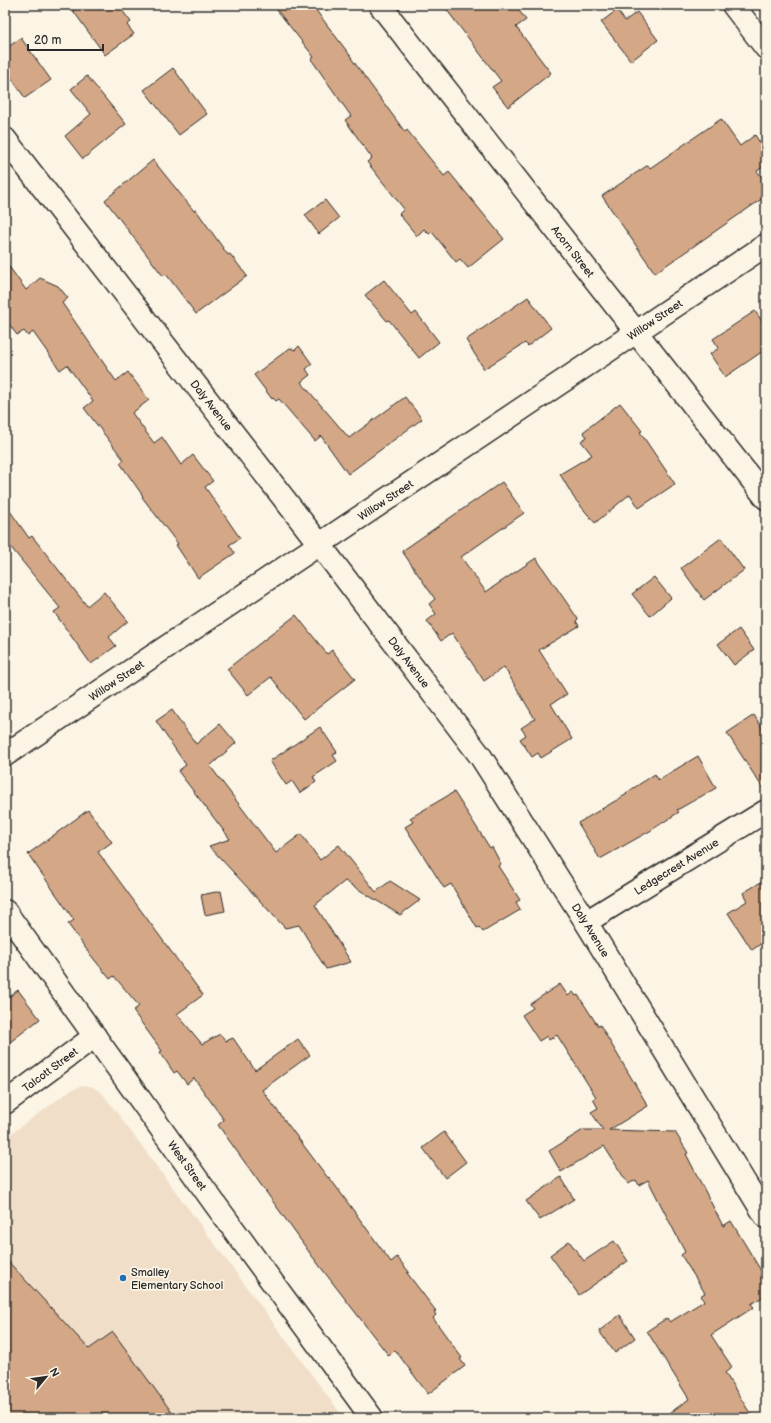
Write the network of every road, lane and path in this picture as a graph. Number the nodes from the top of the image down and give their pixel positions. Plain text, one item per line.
1 (380, 5) edge
2 (733, 5) edge
3 (766, 48) edge
4 (5, 139) edge
5 (766, 245) edge
6 (636, 332) junction
7 (766, 498) edge
8 (320, 545) junction
9 (5, 755) edge
10 (766, 811) edge
11 (5, 911) edge
12 (586, 922) junction
13 (95, 1036) junction
14 (5, 1103) edge
15 (766, 1217) edge
16 (372, 1418) edge

1 - 6 street, Acorn Street
2 - 3 street
4 - 8 street, Daly Avenue
5 - 6 street, Willow Street
6 - 7 street, Acorn Street
6 - 8 street, Willow Street
8 - 9 street, Willow Street
8 - 12 street, Daly Avenue
10 - 12 street, Ledgecrest Avenue
11 - 13 street, West Street
12 - 15 street, Daly Avenue
13 - 14 street, Talcott Street
13 - 16 street, West Street

